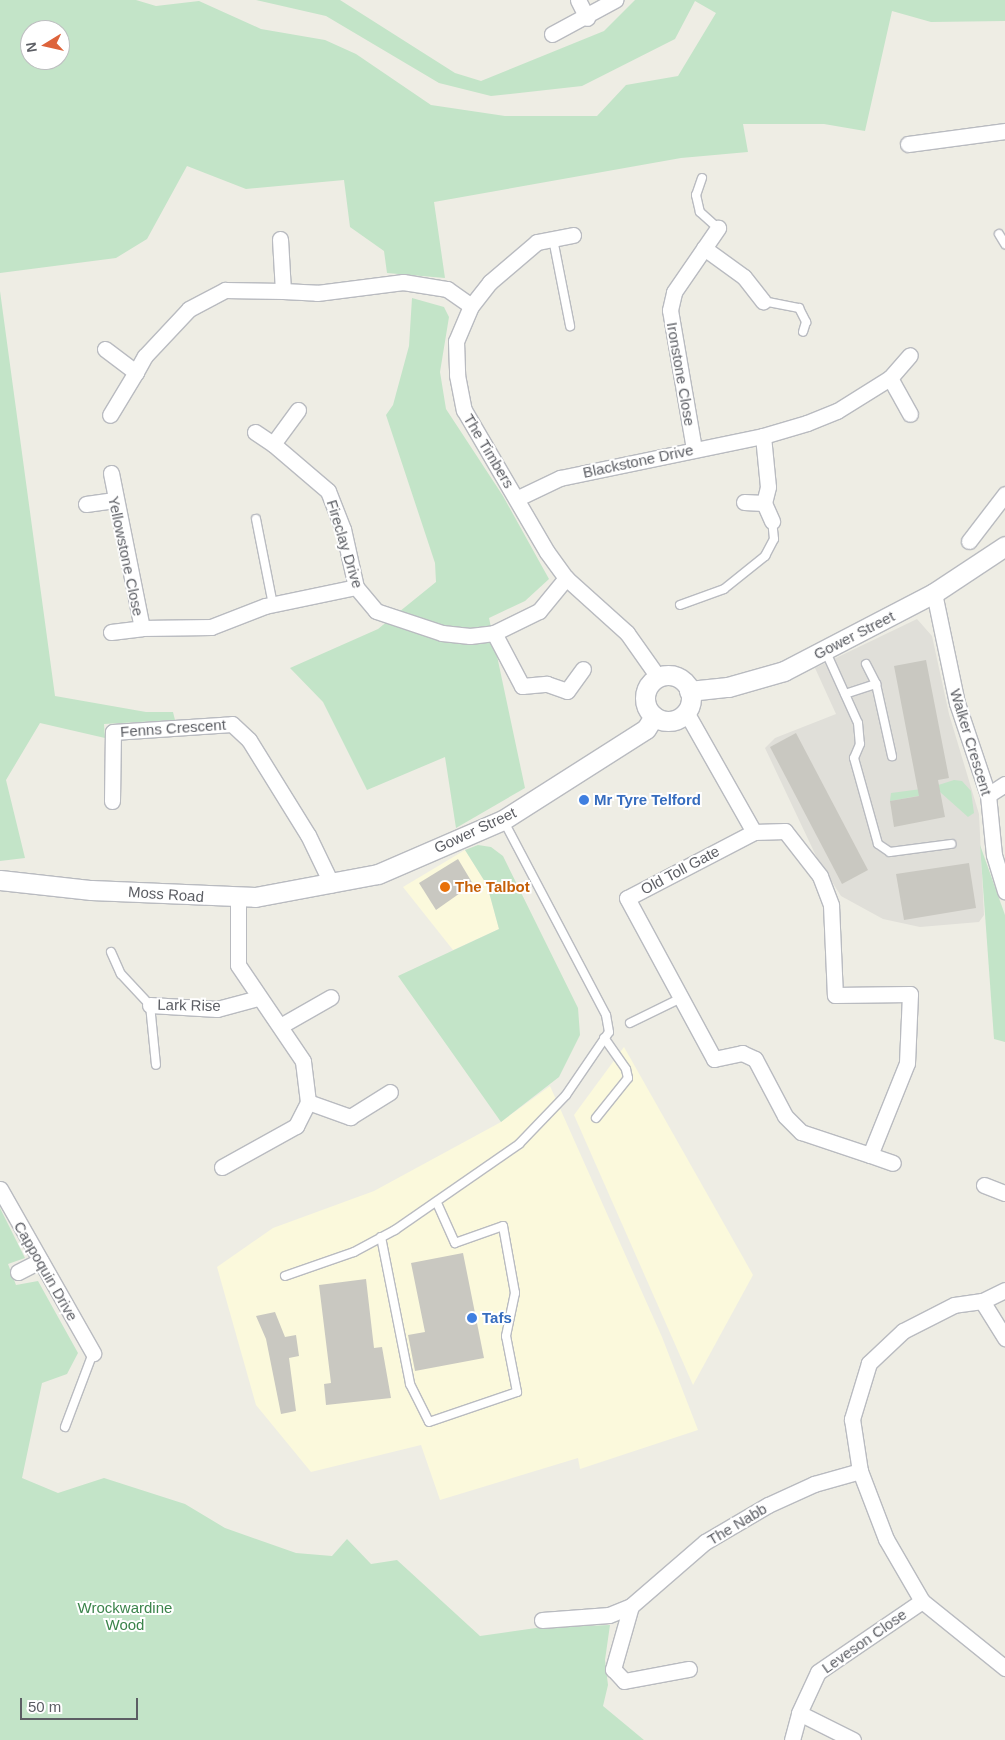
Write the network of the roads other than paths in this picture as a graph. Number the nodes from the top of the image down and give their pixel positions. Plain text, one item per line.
1 (578, 0) edge
2 (615, 0) edge
3 (587, 18) junction
4 (552, 34) dead end
5 (1005, 131) edge
6 (908, 144) dead end
7 (702, 178) dead end
8 (718, 228) joint
9 (999, 234) dead end
10 (573, 235) dead end
11 (280, 239) dead end
12 (553, 239) junction
13 (1005, 244) edge
14 (704, 248) junction
15 (283, 291) junction
16 (763, 301) joint
17 (471, 306) junction
18 (570, 326) dead end
19 (803, 332) dead end
20 (105, 349) dead end
21 (910, 355) dead end
22 (136, 372) junction
23 (890, 378) junction
24 (298, 410) dead end
25 (910, 414) dead end
26 (110, 415) dead end
27 (255, 432) dead end
28 (763, 436) junction
29 (273, 444) junction
30 (694, 449) junction
31 (111, 473) dead end
32 (1005, 494) edge
33 (518, 498) junction
34 (113, 500) junction
35 (744, 502) dead end
36 (764, 503) junction
37 (86, 504) dead end
38 (1000, 512) edge
39 (256, 519) dead end
40 (772, 521) joint
41 (969, 541) dead end
42 (1005, 546) edge
43 (566, 578) junction
44 (356, 587) junction
45 (934, 593) junction
46 (680, 605) dead end
47 (273, 606) junction
48 (142, 628) junction
49 (111, 632) dead end
50 (494, 633) junction
51 (825, 650) junction
52 (866, 664) dead end
53 (583, 669) dead end
54 (658, 678) junction
55 (876, 684) junction
56 (690, 691) junction
57 (845, 694) junction
58 (686, 712) junction
59 (654, 716) junction
60 (892, 756) dead end
61 (1005, 784) edge
62 (988, 795) junction
63 (112, 801) dead end
64 (503, 820) junction
65 (754, 832) junction
66 (951, 844) dead end
67 (0, 880) edge
68 (332, 885) junction
69 (1005, 891) edge
70 (238, 897) junction
71 (111, 952) dead end
72 (331, 997) dead end
73 (258, 998) junction
74 (679, 999) junction
75 (150, 1005) junction
76 (630, 1023) dead end
77 (282, 1025) junction
78 (604, 1038) junction
79 (156, 1065) dead end
80 (390, 1092) dead end
81 (308, 1102) junction
82 (596, 1118) dead end
83 (870, 1155) junction
84 (893, 1163) dead end
85 (222, 1167) dead end
86 (984, 1185) dead end
87 (0, 1189) edge
88 (1005, 1194) edge
89 (437, 1203) junction
90 (381, 1237) junction
91 (40, 1261) junction
92 (18, 1272) dead end
93 (285, 1276) dead end
94 (1005, 1290) edge
95 (982, 1301) junction
96 (1005, 1338) edge
97 (93, 1353) joint
98 (65, 1427) dead end
99 (860, 1471) junction
100 (922, 1601) junction
101 (632, 1606) junction
102 (542, 1620) dead end
103 (1005, 1668) edge
104 (689, 1669) dead end
105 (799, 1713) junction
106 (792, 1740) edge
107 (853, 1740) edge

1 - 3 street
2 - 3 street
3 - 4 street
5 - 6 street
7 - 8 lane
8 - 14 street, Ironstone Close
9 - 13 lane
10 - 12 street, The Timbers
11 - 15 street
12 - 17 street, The Timbers
12 - 18 lane
14 - 16 street
14 - 30 street, Ironstone Close
15 - 17 street
15 - 22 street
16 - 19 lane
17 - 33 street, The Timbers
20 - 22 street
21 - 23 street, Blackstone Drive
22 - 26 street
23 - 25 street
23 - 28 street, Blackstone Drive
24 - 29 street
27 - 29 street, Fireclay Drive
28 - 30 street, Blackstone Drive
28 - 36 street
29 - 44 street, Fireclay Drive
30 - 33 street, Blackstone Drive
31 - 34 street, Yellowstone Close
32 - 38 street
33 - 43 street, The Timbers
34 - 37 street
34 - 48 street, Yellowstone Close
35 - 36 street
36 - 40 street
38 - 41 street
39 - 47 lane
40 - 46 lane
42 - 45 street, Gower Street
43 - 50 street, Fireclay Drive
43 - 54 street, The Timbers
44 - 47 street, Yellowstone Close
44 - 50 street, Fireclay Drive
45 - 51 street, Gower Street
45 - 62 street, Walker Crescent
47 - 48 street, Yellowstone Close
48 - 49 street
50 - 53 street
51 - 56 street, Gower Street
51 - 57 lane
52 - 55 lane
54 - 56 street
54 - 59 street
55 - 57 lane
55 - 60 lane
56 - 58 street
57 - 66 lane
58 - 59 street
58 - 65 street
59 - 64 street, Gower Street
61 - 62 street
62 - 69 street, Walker Crescent
63 - 68 street, Fenns Crescent
64 - 68 street, Gower Street
64 - 78 lane
65 - 74 street, Old Toll Gate
65 - 83 street, Old Toll Gate
67 - 70 street, Moss Road
68 - 70 street, Moss Road
70 - 73 street
71 - 75 lane
72 - 77 street
73 - 75 street, Lark Rise
73 - 77 street
74 - 76 lane
74 - 83 street, Old Toll Gate
75 - 79 lane
77 - 81 street
78 - 82 lane
78 - 89 lane
80 - 81 street
81 - 85 street
83 - 84 street, Old Toll Gate
86 - 88 street
87 - 91 street, Cappoquin Drive
89 - 90 lane
89 - 90 lane
90 - 93 lane
91 - 92 street
91 - 97 street, Cappoquin Drive
94 - 95 street
95 - 96 street
95 - 99 street
97 - 98 lane
99 - 100 street
99 - 101 street, The Nabb
100 - 103 street
100 - 105 street, Leveson Close
101 - 102 street
101 - 104 street
105 - 106 street, Leveson Close
105 - 107 street

